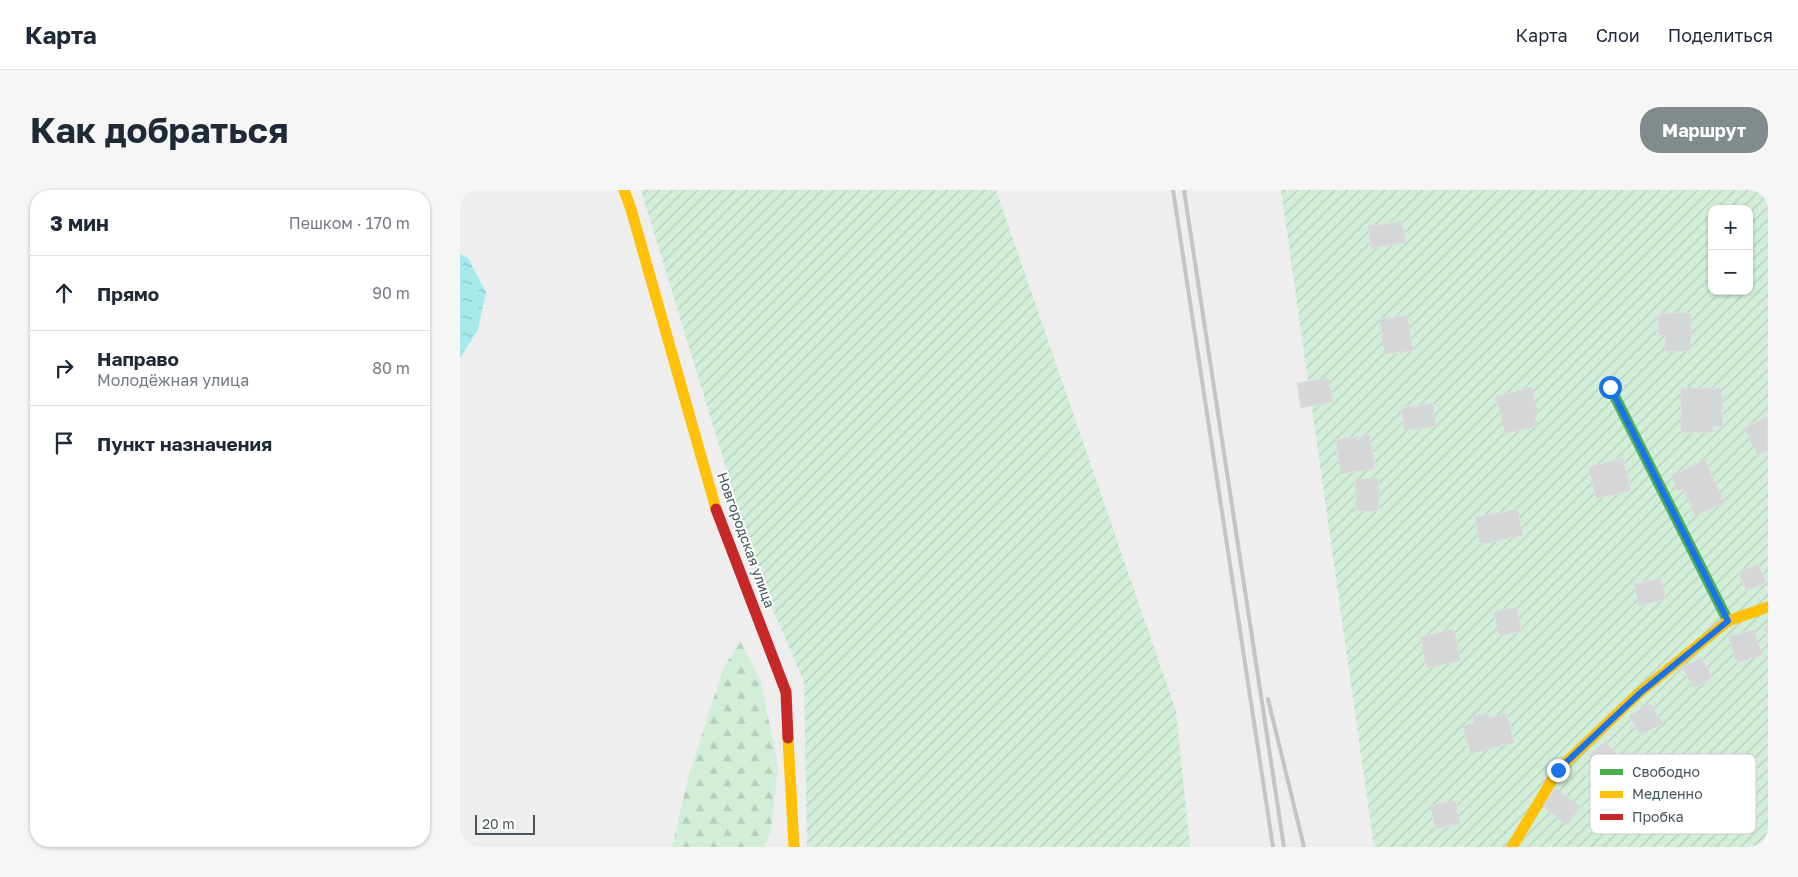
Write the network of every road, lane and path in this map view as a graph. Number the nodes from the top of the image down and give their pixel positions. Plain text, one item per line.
1 (624, 190) edge
2 (1610, 387) dead end
3 (1768, 607) edge
4 (1728, 621) junction
5 (794, 847) edge
6 (1512, 847) edge

1 - 5 street, Новгородская улица
2 - 4 street
3 - 4 street
4 - 6 street

